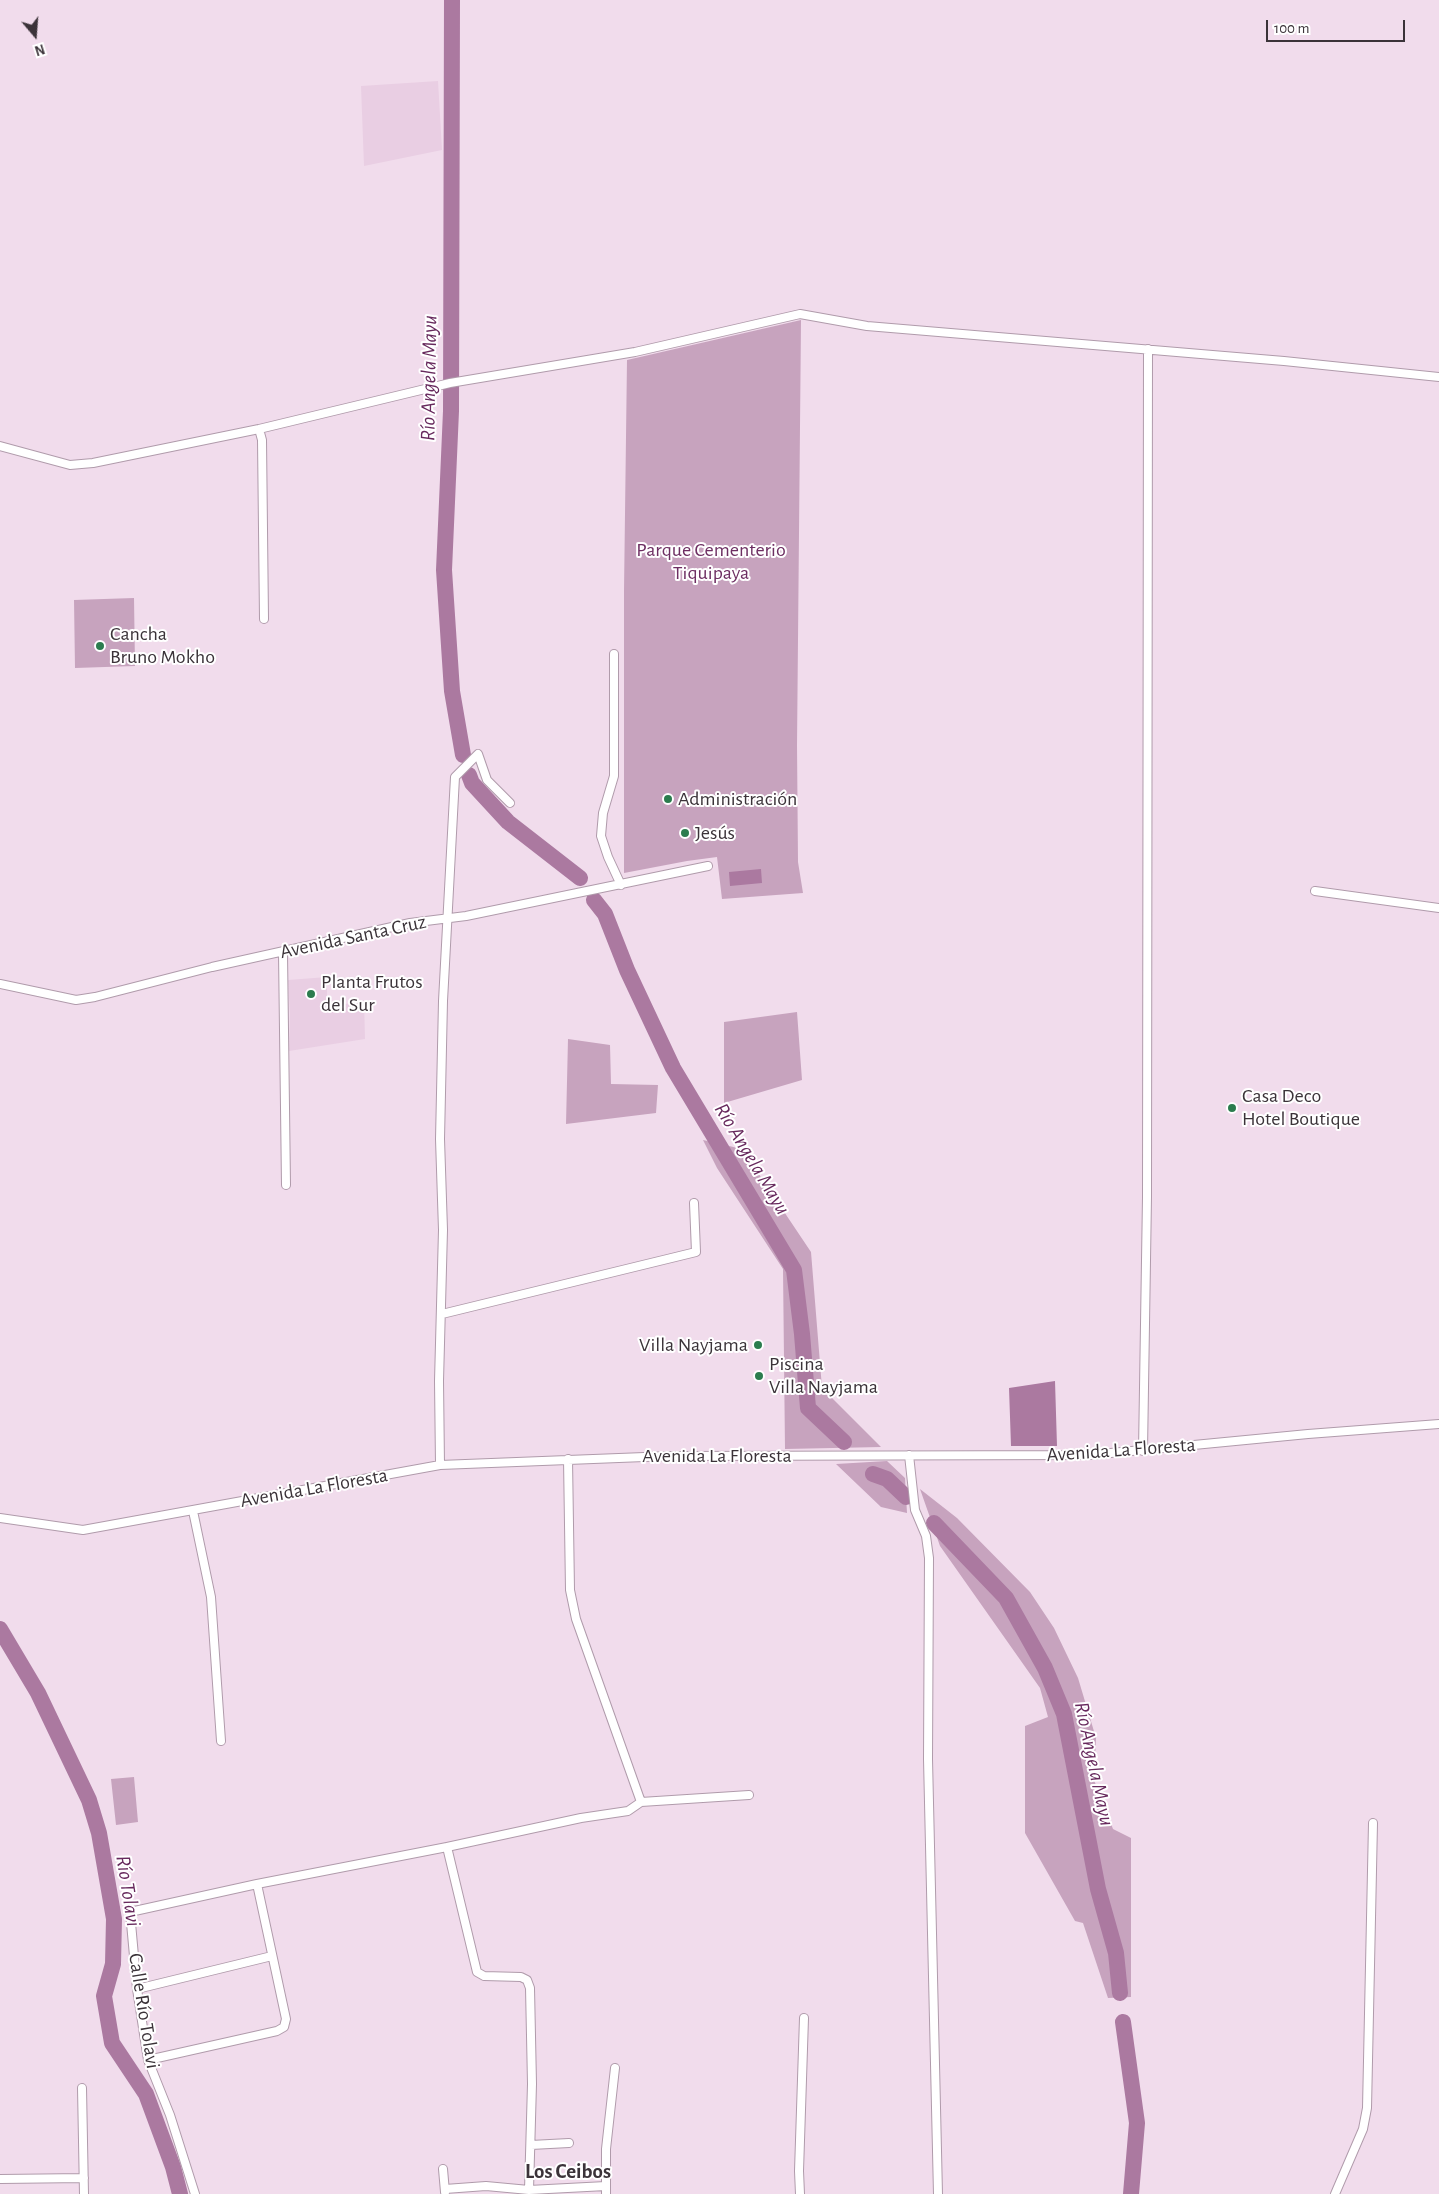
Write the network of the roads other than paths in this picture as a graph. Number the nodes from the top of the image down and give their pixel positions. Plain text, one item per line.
1 (1148, 349) junction
2 (1439, 377) edge
3 (260, 428) junction
4 (0, 446) edge
5 (264, 619) dead end
6 (614, 654) dead end
7 (510, 803) dead end
8 (708, 866) dead end
9 (621, 885) junction
10 (1315, 891) dead end
11 (1439, 908) edge
12 (447, 917) junction
13 (283, 953) junction
14 (0, 984) edge
15 (286, 1185) dead end
16 (694, 1202) dead end
17 (442, 1314) junction
18 (1439, 1424) edge
19 (1143, 1451) junction
20 (910, 1456) junction
21 (568, 1458) junction
22 (440, 1465) junction
23 (193, 1511) junction
24 (0, 1518) edge
25 (221, 1741) dead end
26 (749, 1796) dead end
27 (641, 1802) junction
28 (1373, 1823) dead end
29 (447, 1847) junction
30 (257, 1884) junction
31 (272, 1956) junction
32 (137, 1989) junction
33 (804, 2018) dead end
34 (148, 2060) junction
35 (615, 2068) dead end
36 (82, 2088) dead end
37 (569, 2143) dead end
38 (531, 2145) junction
39 (443, 2169) dead end
40 (84, 2178) junction
41 (0, 2179) edge
42 (529, 2190) junction
43 (606, 2190) edge
44 (445, 2192) edge
45 (84, 2194) edge
46 (195, 2194) edge
47 (800, 2194) edge
48 (938, 2194) edge
49 (1335, 2194) edge

1 - 2 street
1 - 3 street
1 - 19 street
3 - 4 street
3 - 5 street
6 - 9 street
7 - 12 street
8 - 9 street, Avenida Santa Cruz
9 - 12 street, Avenida Santa Cruz
10 - 11 street
12 - 13 street, Avenida Santa Cruz
12 - 17 street
13 - 14 street, Avenida Santa Cruz
13 - 15 street
16 - 17 street
17 - 22 street
18 - 19 street, Avenida La Floresta
19 - 20 street, Avenida La Floresta
20 - 21 street, Avenida La Floresta
20 - 48 street
21 - 22 street, Avenida La Floresta
21 - 27 street
22 - 23 street, Avenida La Floresta
23 - 24 street, Avenida La Floresta
23 - 25 street
26 - 27 street
27 - 29 street
28 - 49 street
29 - 30 street
29 - 38 street
30 - 31 street
30 - 32 street, Calle Río Tolavi
31 - 32 street
31 - 34 street
32 - 34 street, Calle Río Tolavi
33 - 47 street
34 - 46 street, Calle Río Tolavi
35 - 43 street
36 - 40 street
37 - 38 street
38 - 42 street
39 - 44 street
40 - 41 street
40 - 45 street
42 - 43 street
42 - 44 street

